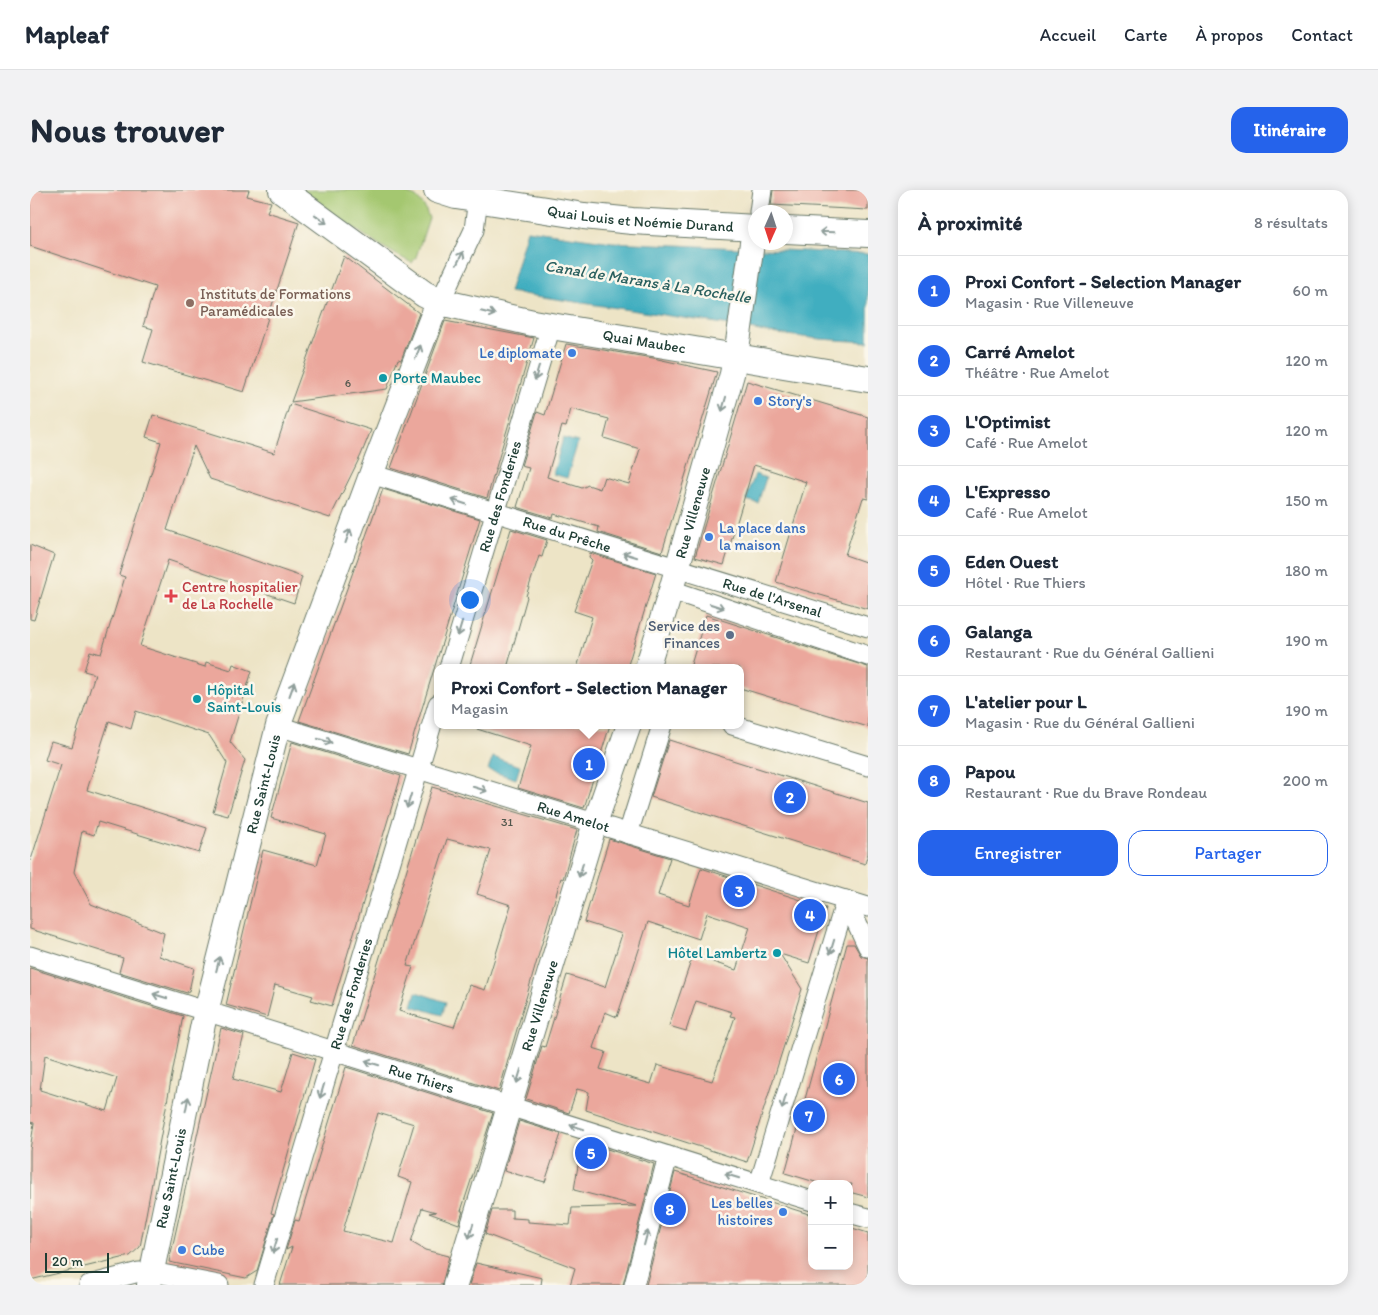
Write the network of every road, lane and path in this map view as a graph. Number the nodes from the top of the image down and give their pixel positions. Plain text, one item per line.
1 (282, 190) edge
2 (437, 190) edge
3 (762, 190) edge
4 (479, 194) edge
5 (760, 205) edge
6 (793, 230) edge
7 (748, 234) edge
8 (868, 234) edge
9 (752, 250) edge
10 (432, 298) junction
11 (551, 326) junction
12 (738, 345) junction
13 (868, 380) edge
14 (371, 474) junction
15 (495, 513) junction
16 (674, 580) junction
17 (868, 627) edge
18 (868, 656) edge
19 (450, 664) edge
20 (648, 664) edge
21 (434, 717) edge
22 (278, 726) junction
23 (628, 729) edge
24 (661, 729) edge
25 (744, 729) edge
26 (868, 766) edge
27 (418, 769) junction
28 (595, 823) junction
29 (628, 834) junction
30 (846, 900) junction
31 (868, 907) edge
32 (868, 947) edge
33 (30, 956) edge
34 (206, 1011) junction
35 (334, 1051) junction
36 (510, 1106) junction
37 (668, 1156) junction
38 (759, 1184) junction
39 (808, 1200) edge
40 (853, 1213) edge
41 (868, 1218) edge
42 (150, 1278) edge
43 (89, 1285) edge
44 (219, 1285) edge
45 (264, 1285) edge
46 (455, 1285) edge
47 (634, 1285) edge

1 -> 10 main road
2 - 4 main road, Quai Louis et Noémie Durand
3 - 5 street
4 - 7 main road, Quai Louis et Noémie Durand
10 -> 4 street
8 -> 6 main road
9 - 12 street, Rue Villeneuve
10 -> 11 main road, Quai Maubec
14 -> 10 street, Rue Saint-Louis
11 - 12 main road, Quai Maubec
11 -> 15 street, Rue des Fonderies
12 - 13 main road, Quai Maubec
12 -> 16 street, Rue Villeneuve
15 -> 14 street, Rue du Prêche
22 -> 14 street, Rue Saint-Louis
16 -> 15 street, Rue du Prêche
15 -> 19 street, Rue des Fonderies
16 - 17 street, Rue de l'Arsenal
16 -> 18 street
16 - 20 street, Rue Villeneuve
21 - 27 street, Rue des Fonderies
22 -> 27 street, Rue Amelot
34 -> 22 street, Rue Saint-Louis
23 - 28 street, Rue Villeneuve
24 - 29 street
25 - 26 street
27 -> 28 street, Rue Amelot
27 -> 35 street, Rue des Fonderies
28 - 29 street, Rue Amelot
28 -> 36 street, Rue Villeneuve
29 - 30 street, Rue Amelot
30 - 31 street, Rue Amelot
30 - 32 street
30 -> 38 street
34 -> 33 street, Rue Thiers
34 - 35 street, Rue Thiers
42 -> 34 street, Rue Saint-Louis
36 -> 35 street, Rue Thiers
35 -> 45 street, Rue des Fonderies
37 -> 36 street, Rue Thiers
36 -> 46 street, Rue Villeneuve
38 -> 37 street, Rue Thiers
47 -> 37 street
38 - 39 street, Rue Thiers
40 - 41 street
42 - 43 street
42 - 44 street

